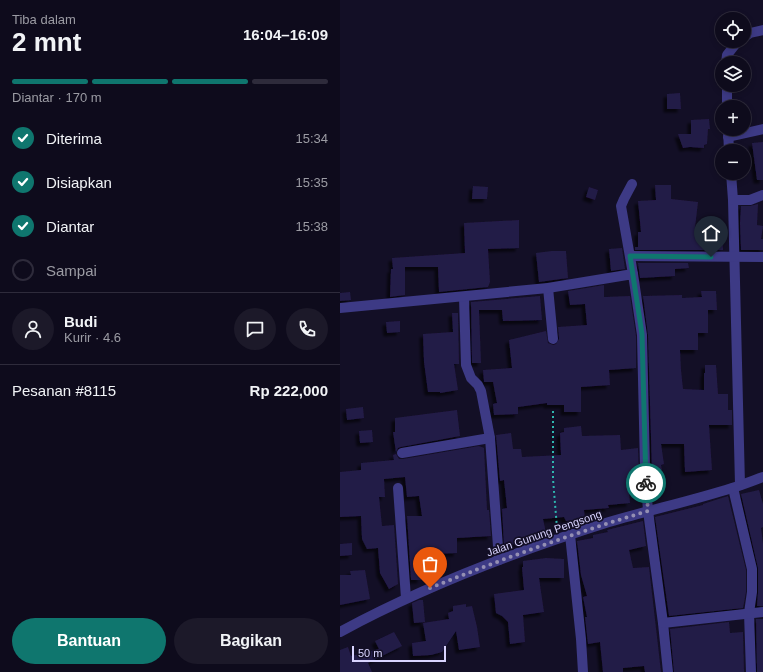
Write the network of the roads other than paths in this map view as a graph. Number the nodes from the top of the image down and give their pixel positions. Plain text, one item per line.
1 (763, 30) edge
2 (751, 33) edge
3 (763, 130) edge
4 (751, 131) edge
5 (732, 180) edge
6 (632, 184) dead end
7 (763, 195) edge
8 (733, 200) junction
9 (630, 256) junction
10 (763, 257) edge
11 (734, 258) junction
12 (633, 274) junction
13 (548, 288) junction
14 (464, 297) junction
15 (340, 308) edge
16 (553, 339) dead end
17 (490, 438) junction
18 (402, 453) dead end
19 (763, 477) edge
20 (737, 486) junction
21 (398, 488) dead end
22 (648, 511) junction
23 (570, 536) junction
24 (499, 560) junction
25 (406, 598) junction
26 (763, 612) edge
27 (749, 613) junction
28 (663, 623) junction
29 (340, 632) edge
30 (583, 672) edge
31 (668, 672) edge
32 (751, 672) edge

1 - 2 street
3 - 4 street
5 - 8 street
6 - 9 street
7 - 8 street
8 - 11 street
9 - 11 street
9 - 12 street
10 - 11 street
11 - 20 street
12 - 13 street
12 - 22 street
13 - 14 street
13 - 16 street
14 - 15 street
14 - 17 street
17 - 18 street
17 - 24 street
19 - 20 street, Jalan Gunung Pengsong
20 - 22 street, Jalan Gunung Pengsong
20 - 27 street
21 - 25 street
22 - 23 street, Jalan Gunung Pengsong
22 - 28 street
23 - 24 street, Jalan Gunung Pengsong
23 - 30 street
24 - 25 street, Jalan Gunung Pengsong
25 - 29 street, Jalan Gunung Pengsong
26 - 27 street
27 - 28 street
27 - 32 street
28 - 31 street

